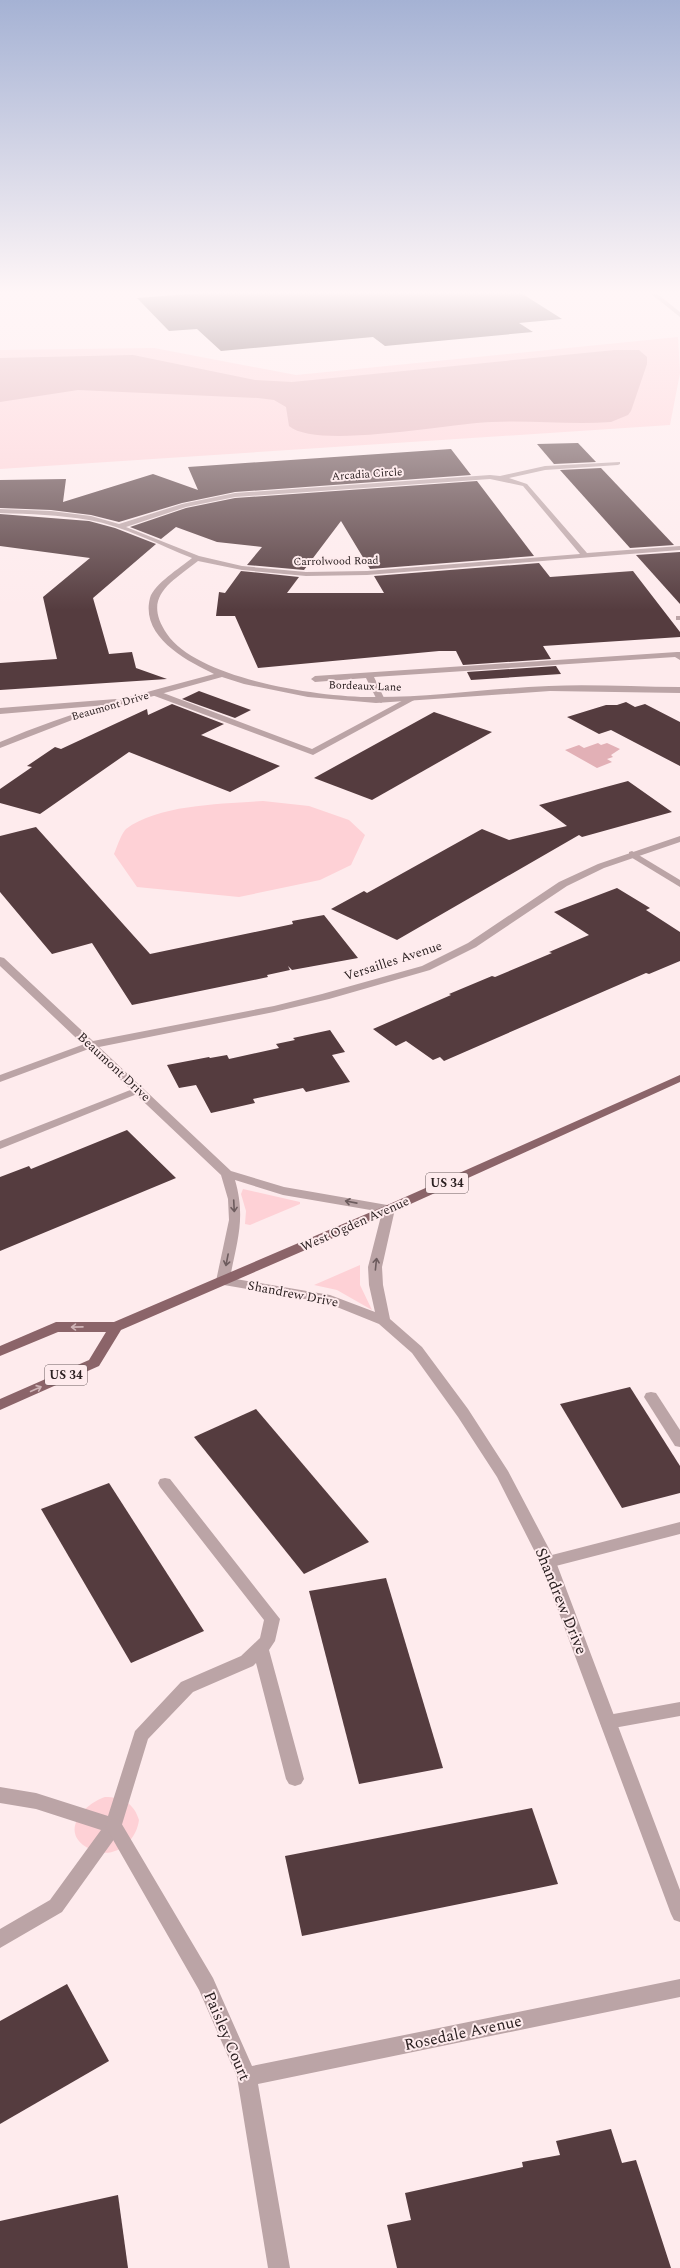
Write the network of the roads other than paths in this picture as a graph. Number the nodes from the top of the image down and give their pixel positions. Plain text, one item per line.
1 (618, 463) dead end
2 (502, 478) junction
3 (0, 511) edge
4 (121, 526) junction
5 (680, 548) edge
6 (585, 555) junction
7 (198, 558) junction
8 (679, 655) edge
9 (222, 674) junction
10 (369, 675) junction
11 (315, 679) dead end
12 (680, 690) edge
13 (154, 693) junction
14 (412, 699) junction
15 (381, 700) junction
16 (116, 702) junction
17 (0, 711) edge
18 (0, 745) edge
19 (680, 839) edge
20 (632, 854) junction
21 (680, 884) edge
22 (0, 960) edge
23 (90, 1045) junction
24 (680, 1078) edge
25 (0, 1079) edge
26 (138, 1090) junction
27 (0, 1145) edge
28 (227, 1174) junction
29 (389, 1209) junction
30 (223, 1281) junction
31 (384, 1321) junction
32 (116, 1327) junction
33 (0, 1351) edge
34 (651, 1397) dead end
35 (0, 1405) edge
36 (680, 1442) edge
37 (165, 1483) dead end
38 (680, 1528) edge
39 (548, 1562) junction
40 (260, 1648) junction
41 (680, 1709) edge
42 (608, 1722) junction
43 (295, 1779) dead end
44 (0, 1795) edge
45 (114, 1826) junction
46 (680, 1914) edge
47 (0, 1939) edge
48 (680, 1988) edge
49 (247, 2077) junction
50 (279, 2268) edge

1 - 2 street
2 - 4 street, Arcadia Circle
2 - 6 street, Arcadia Circle
3 - 4 street, Carrolwood Road
4 - 7 street, Carrolwood Road
5 - 6 street, Carrolwood Road
6 - 7 street, Carrolwood Road
7 - 9 street, Bordeaux Lane
8 - 10 street
9 - 13 street, Beaumont Drive
9 - 15 street, Bordeaux Lane
10 - 11 street
10 - 15 street
12 - 14 street, Bordeaux Lane
13 - 14 street
13 - 16 street, Beaumont Drive
14 - 15 street, Bordeaux Lane
16 - 17 street
16 - 18 street, Beaumont Drive
19 - 20 street, Versailles Avenue
20 - 21 street
20 - 23 street, Versailles Avenue
22 - 23 street, Beaumont Drive
23 - 25 street, Versailles Avenue
23 - 26 street, Beaumont Drive
24 - 29 main road, West Ogden Avenue / US 34
26 - 27 street
26 - 28 street, Beaumont Drive
29 -> 28 street, Beaumont Drive
28 -> 30 street
29 - 30 main road, West Ogden Avenue / US 34
31 -> 29 street
30 - 31 street, Shandrew Drive
30 - 32 main road, West Ogden Avenue / US 34
31 - 39 street, Shandrew Drive
32 -> 33 main road, West Ogden Avenue / US 34
35 -> 32 main road, US 34
34 - 36 street
37 - 40 street
38 - 39 street
39 - 42 street, Shandrew Drive
40 - 43 street
40 - 45 street
41 - 42 street
42 - 46 street, Shandrew Drive
44 - 45 street
45 - 47 street
45 - 49 street, Paisley Court
48 - 49 street, Rosedale Avenue
49 - 50 street, Paisley Court

